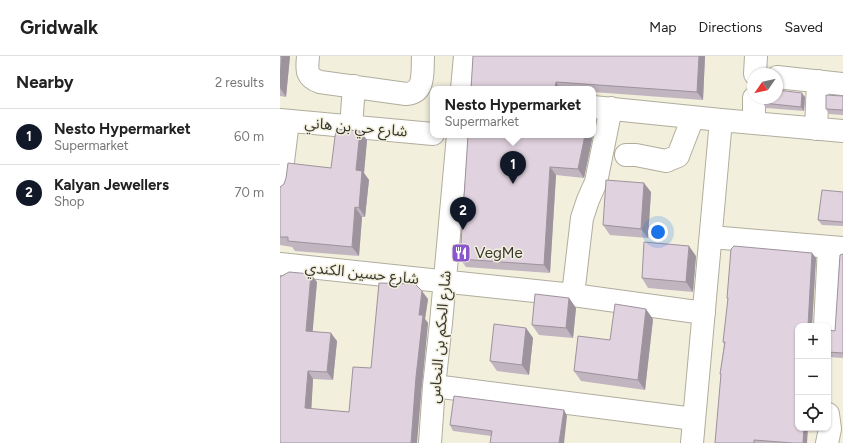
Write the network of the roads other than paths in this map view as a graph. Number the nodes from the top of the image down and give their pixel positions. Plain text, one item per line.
1 (308, 56) edge
2 (423, 56) edge
3 (465, 56) edge
4 (756, 56) edge
5 (755, 68) edge
6 (783, 78) edge
7 (818, 82) junction
8 (843, 84) edge
9 (354, 86) junction
10 (462, 86) edge
11 (754, 104) edge
12 (602, 108) edge
13 (693, 117) junction
14 (284, 120) edge
15 (721, 120) junction
16 (754, 123) junction
17 (351, 127) junction
18 (816, 128) junction
19 (843, 131) edge
20 (430, 134) edge
21 (453, 138) edge
22 (626, 155) dead end
23 (280, 186) edge
24 (711, 237) junction
25 (836, 247) edge
26 (280, 264) edge
27 (445, 282) junction
28 (573, 295) junction
29 (704, 313) junction
30 (825, 323) edge
31 (434, 386) junction
32 (694, 419) junction
33 (830, 431) edge
34 (430, 443) edge
35 (692, 443) edge
36 (827, 443) edge

1 - 9 street
2 - 9 street
3 - 10 street
4 - 5 street
6 - 7 street
7 - 8 street
7 - 18 street
9 - 17 street
11 - 16 street
12 - 13 street
12 - 28 street
13 - 15 street
13 - 22 street
14 - 17 street, شارع حي بن هاني
14 - 23 street
15 - 16 street
15 - 24 street
16 - 18 street
17 - 20 street, شارع حي بن هاني
18 - 19 street
21 - 27 street, شارع الحكم بن النحاس
24 - 25 street
24 - 29 street
25 - 30 street
26 - 27 street, شارع حسين الكندي
27 - 28 street, شارع حسين الكندي
27 - 31 street, شارع الحكم بن النحاس
28 - 29 street, شارع حسين الكندي
29 - 32 street
31 - 32 street
31 - 34 street, شارع الحكم بن النحاس
32 - 35 street
33 - 36 street

